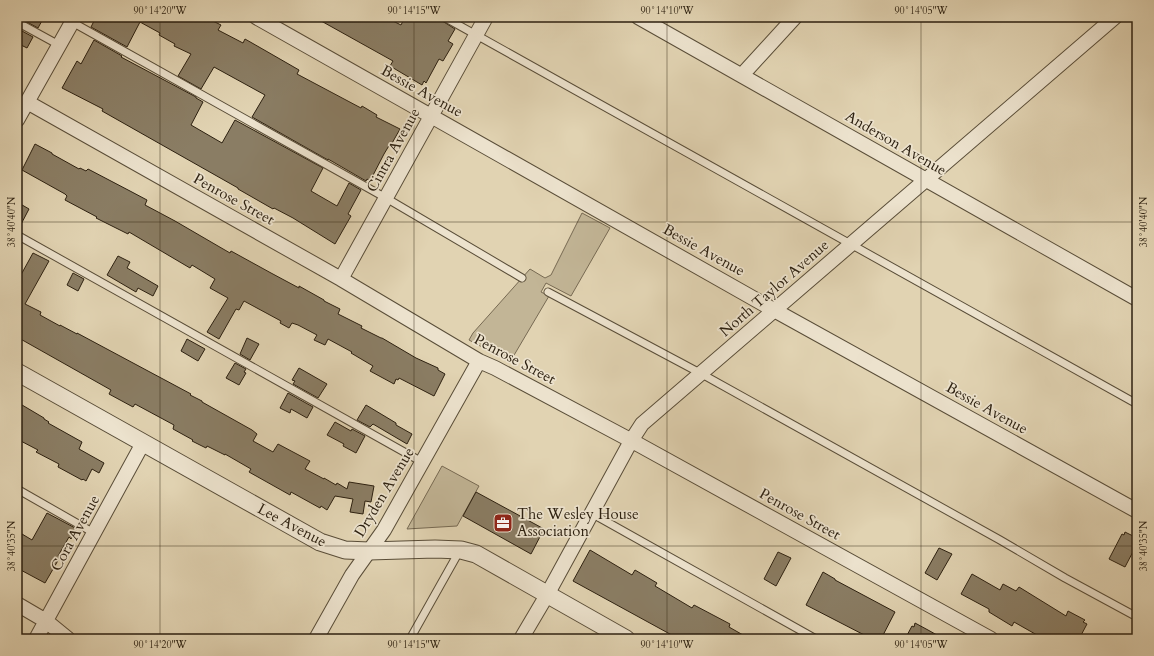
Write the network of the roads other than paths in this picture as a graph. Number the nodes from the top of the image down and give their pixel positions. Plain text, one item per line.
1 (256, 17) edge
2 (444, 17) edge
3 (486, 17) edge
4 (638, 17) edge
5 (795, 17) edge
6 (1115, 17) edge
7 (74, 20) edge
8 (17, 22) edge
9 (476, 35) junction
10 (59, 45) junction
11 (742, 75) junction
12 (27, 102) junction
13 (432, 116) junction
14 (17, 120) edge
15 (925, 180) junction
16 (386, 198) junction
17 (17, 234) edge
18 (851, 243) junction
19 (341, 278) junction
20 (522, 278) dead end
21 (548, 292) dead end
22 (1137, 299) edge
23 (774, 310) junction
24 (479, 361) junction
25 (17, 372) edge
26 (700, 373) junction
27 (1137, 404) edge
28 (631, 441) junction
29 (143, 443) junction
30 (422, 462) junction
31 (17, 490) edge
32 (1137, 511) edge
33 (591, 514) junction
34 (94, 533) junction
35 (461, 550) junction
36 (369, 551) junction
37 (547, 595) junction
38 (17, 604) edge
39 (1137, 617) edge
40 (46, 621) junction
41 (36, 639) edge
42 (68, 639) edge
43 (316, 639) edge
44 (410, 639) edge
45 (521, 639) edge
46 (626, 639) edge
47 (816, 639) edge
48 (991, 639) edge

1 - 13 street, Bessie Avenue
2 - 9 lane
3 - 9 street, Cintra Avenue
4 - 11 street, Anderson Avenue
5 - 11 street
6 - 15 street, North Taylor Avenue
7 - 10 street
7 - 16 lane
8 - 10 lane
9 - 13 street, Cintra Avenue
9 - 18 lane
10 - 12 street
11 - 15 street, Anderson Avenue
12 - 14 street
12 - 19 street, Penrose Street
13 - 16 street, Cintra Avenue
13 - 23 street, Bessie Avenue
15 - 18 street, North Taylor Avenue
15 - 22 street, Anderson Avenue
16 - 19 street, Cintra Avenue
16 - 20 lane
17 - 30 lane
18 - 23 street, North Taylor Avenue
18 - 27 lane
19 - 24 street, Penrose Street
21 - 26 lane
23 - 26 street, North Taylor Avenue
23 - 32 street, Bessie Avenue
24 - 28 street, Penrose Street
24 - 30 street, Dryden Avenue
25 - 29 street, Lee Avenue
26 - 28 street, North Taylor Avenue
26 - 39 lane
28 - 33 street, North Taylor Avenue
28 - 48 street, Penrose Street
29 - 34 street, Cora Avenue
29 - 36 street, Lee Avenue
30 - 36 street, Dryden Avenue
31 - 34 lane
33 - 37 street, North Taylor Avenue
33 - 47 lane
34 - 40 street, Cora Avenue
35 - 36 street, Lee Avenue
35 - 37 street, Lee Avenue
35 - 44 lane
36 - 43 street, Dryden Avenue
37 - 45 street, North Taylor Avenue
37 - 46 street, Lee Avenue
38 - 40 street
40 - 41 street, Cora Avenue
40 - 42 street

